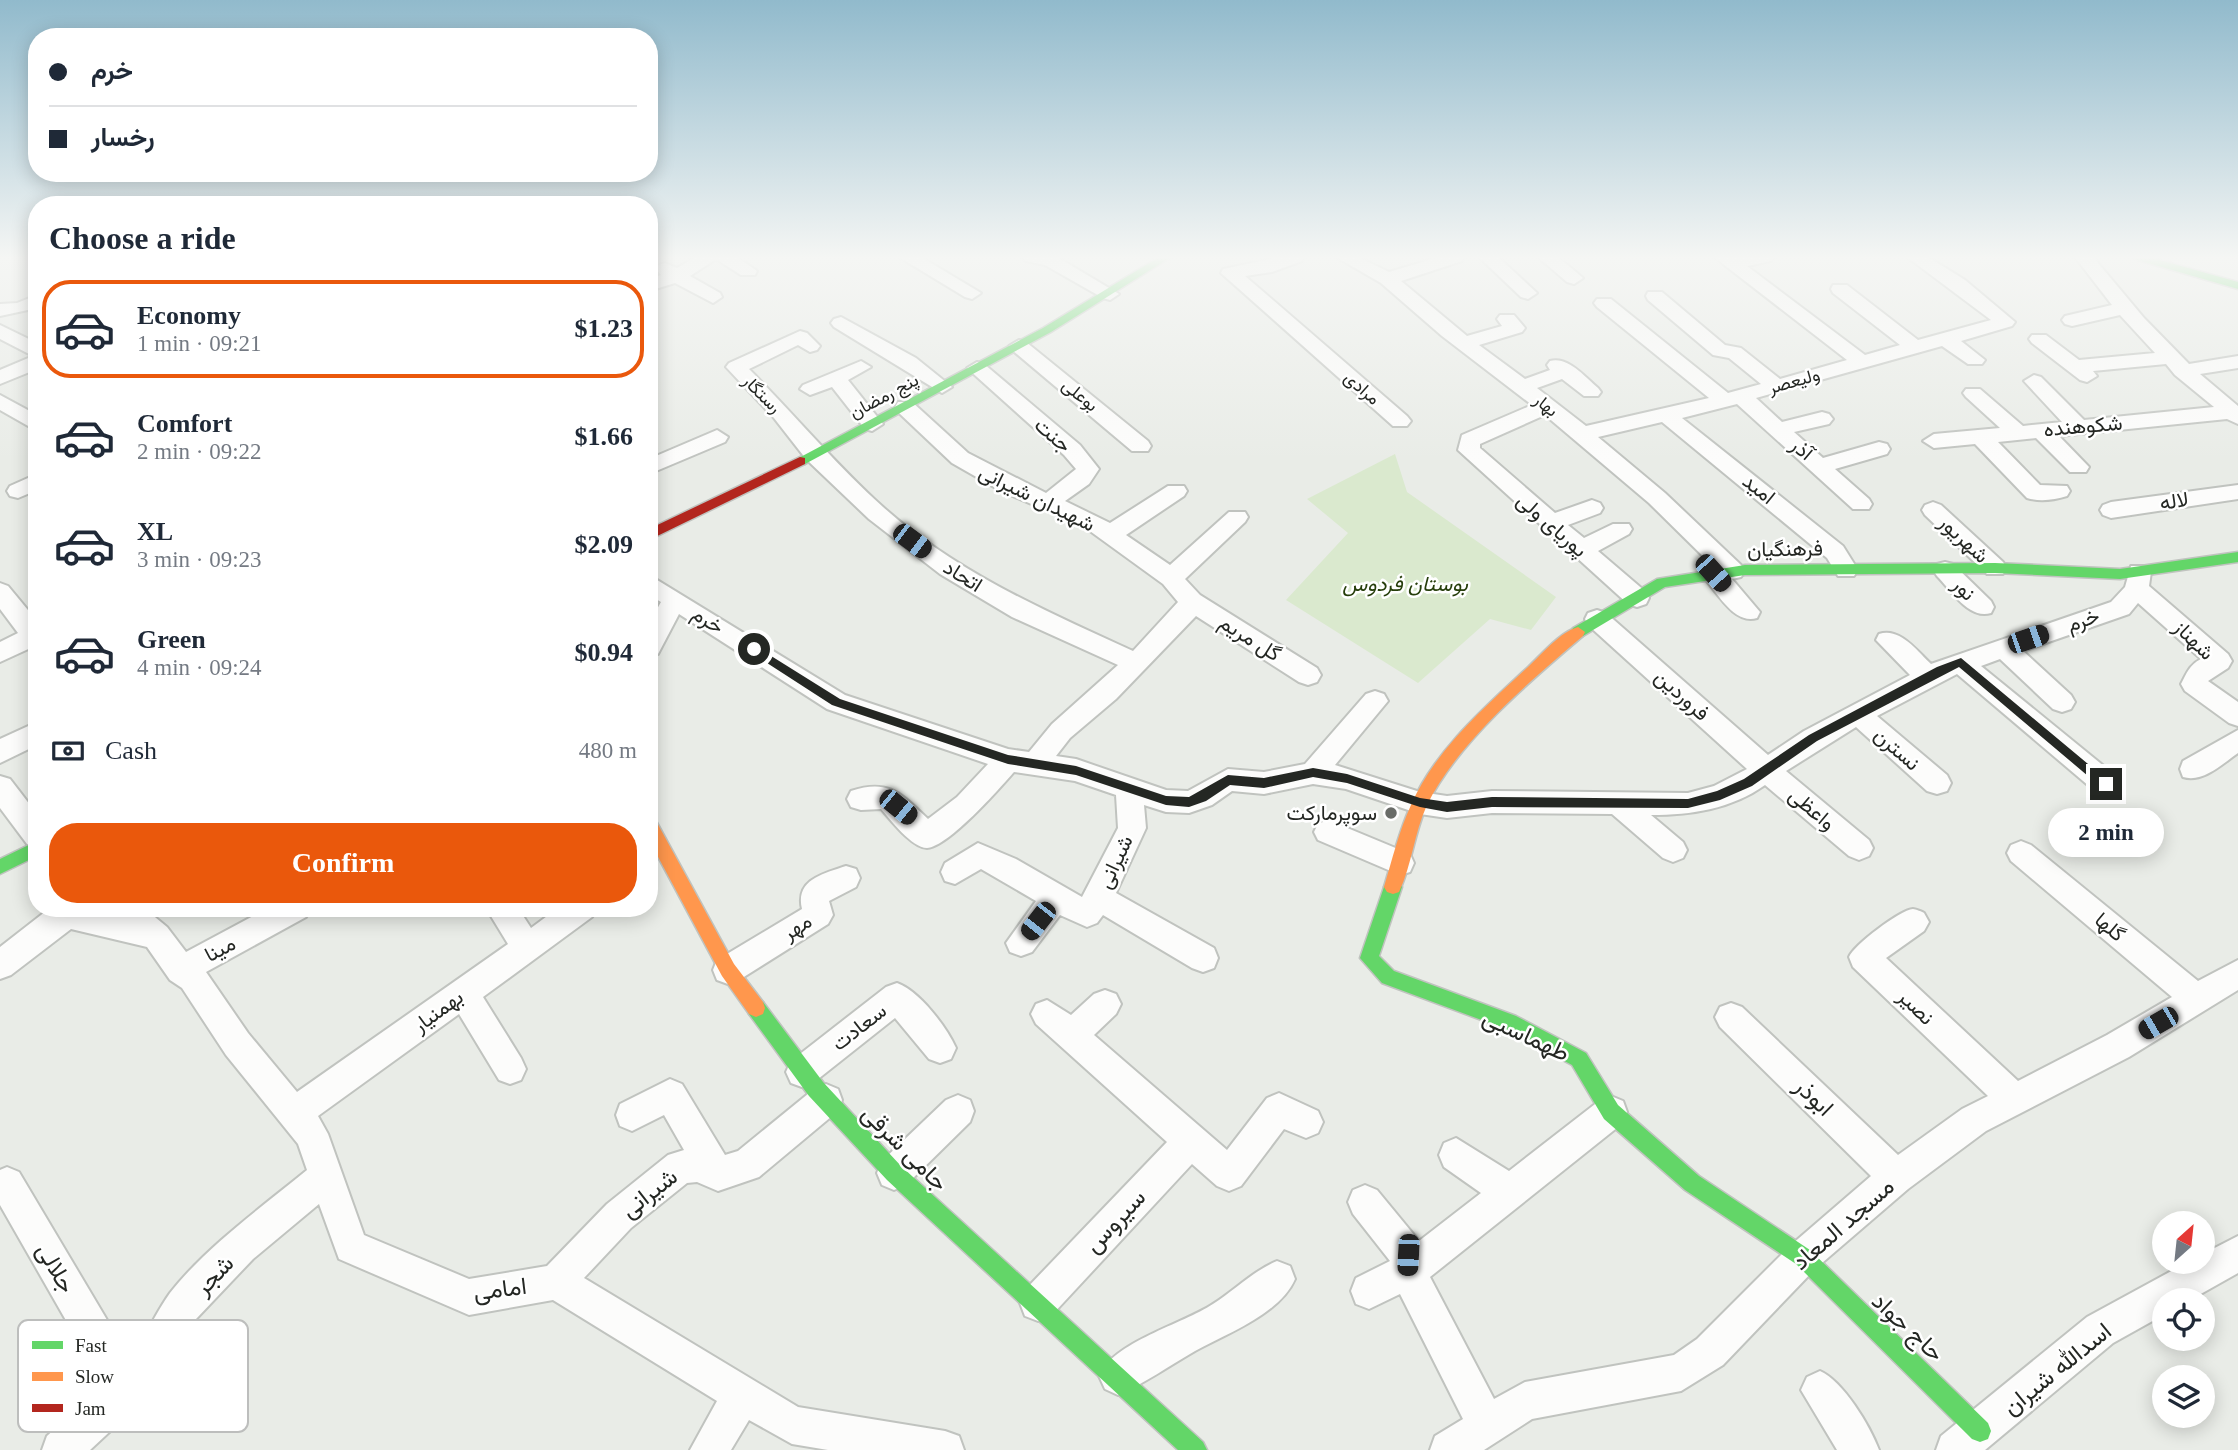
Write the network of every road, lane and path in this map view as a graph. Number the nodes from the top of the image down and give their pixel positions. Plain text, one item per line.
1 (844, 325) edge
2 (1055, 325) edge
3 (1289, 325) edge
4 (1442, 325) edge
5 (1512, 325) edge
6 (1633, 325) edge
7 (1689, 325) edge
8 (1813, 325) edge
9 (1886, 325) edge
10 (1996, 325) edge
11 (2140, 325) edge
12 (0, 331) edge
13 (1946, 339) junction
14 (2039, 339) dead end
15 (1465, 344) junction
16 (1019, 345) junction
17 (28, 346) edge
18 (810, 346) dead end
19 (1915, 347) junction
20 (1975, 360) dead end
21 (1862, 362) junction
22 (2238, 362) edge
23 (28, 365) edge
24 (2176, 365) junction
25 (2076, 366) junction
26 (861, 367) dead end
27 (977, 368) junction
28 (0, 378) edge
29 (836, 378) junction
30 (2034, 381) dead end
31 (2093, 381) dead end
32 (1776, 386) junction
33 (942, 387) junction
34 (1522, 387) junction
35 (810, 389) dead end
36 (1591, 392) dead end
37 (1973, 393) dead end
38 (1733, 399) junction
39 (0, 401) edge
40 (1547, 406) junction
41 (905, 407) junction
42 (2235, 414) edge
43 (1667, 415) junction
44 (28, 418) edge
45 (28, 419) edge
46 (1822, 419) dead end
47 (1399, 421) dead end
48 (872, 424) junction
49 (0, 425) edge
50 (2078, 426) junction
51 (1779, 429) junction
52 (2041, 430) junction
53 (2017, 432) junction
54 (1582, 434) junction
55 (1979, 435) junction
56 (717, 437) dead end
57 (1934, 441) dead end
58 (1140, 446) dead end
59 (1880, 449) dead end
60 (1469, 450) joint
61 (814, 454) junction
62 (658, 463) edge
63 (1822, 466) junction
64 (2078, 467) dead end
65 (1176, 491) dead end
66 (2059, 491) dead end
67 (2238, 492) edge
68 (1048, 502) junction
69 (1861, 504) dead end
70 (1592, 508) dead end
71 (1933, 510) dead end
72 (2110, 510) dead end
73 (1237, 517) dead end
74 (1550, 523) junction
75 (1621, 529) dead end
76 (658, 531) edge
77 (1109, 535) junction
78 (1580, 550) junction
79 (2238, 557) edge
80 (1995, 568) junction
81 (1846, 570) junction
82 (1945, 570) junction
83 (1723, 572) junction
84 (1171, 578) junction
85 (2138, 580) junction
86 (658, 589) edge
87 (0, 592) edge
88 (1637, 598) junction
89 (674, 600) junction
90 (1191, 601) junction
91 (1982, 607) dead end
92 (1748, 612) dead end
93 (1597, 619) junction
94 (28, 626) edge
95 (658, 635) edge
96 (28, 639) edge
97 (1888, 640) dead end
98 (2004, 648) junction
99 (0, 653) edge
100 (1136, 663) junction
101 (1961, 663) junction
102 (1308, 675) dead end
103 (1928, 676) junction
104 (1375, 701) dead end
105 (2062, 702) dead end
106 (1858, 714) junction
107 (2238, 716) edge
108 (28, 737) edge
109 (2238, 740) edge
110 (0, 752) edge
111 (1008, 760) junction
112 (1036, 763) junction
113 (2193, 769) dead end
114 (1766, 770) junction
115 (1313, 773) junction
116 (1937, 783) dead end
117 (2106, 784) dead end
118 (0, 787) edge
119 (1129, 790) junction
120 (861, 799) dead end
121 (1616, 802) junction
122 (1420, 803) junction
123 (28, 824) edge
124 (1328, 832) dead end
125 (1859, 848) dead end
126 (1673, 850) dead end
127 (28, 852) edge
128 (2021, 853) dead end
129 (658, 858) edge
130 (1400, 863) junction
131 (1, 865) edge
132 (955, 872) dead end
133 (846, 878) dead end
134 (1099, 898) junction
135 (1055, 899) junction
136 (60, 917) edge
137 (92, 917) edge
138 (133, 917) edge
139 (279, 917) edge
140 (506, 917) edge
141 (569, 917) edge
142 (1914, 922) dead end
143 (156, 936) junction
144 (1021, 943) dead end
145 (527, 947) junction
146 (1203, 958) dead end
147 (0, 965) edge
148 (181, 970) junction
149 (728, 970) junction
150 (2238, 974) edge
151 (463, 993) junction
152 (2198, 1000) junction
153 (1105, 1004) dead end
154 (1731, 1017) dead end
155 (940, 1048) dead end
156 (510, 1069) dead end
157 (802, 1072) junction
158 (2012, 1098) junction
159 (826, 1100) junction
160 (958, 1111) dead end
161 (1611, 1112) junction
162 (294, 1114) junction
163 (632, 1115) dead end
164 (1306, 1122) dead end
165 (1192, 1140) junction
166 (1456, 1155) dead end
167 (894, 1173) junction
168 (718, 1174) junction
169 (326, 1176) junction
170 (1896, 1177) junction
171 (8, 1184) dead end
172 (1508, 1191) junction
173 (1365, 1202) dead end
174 (2238, 1254) edge
175 (1804, 1257) junction
176 (1408, 1272) junction
177 (1277, 1279) dead end
178 (556, 1282) junction
179 (1369, 1291) dead end
180 (1038, 1303) junction
181 (87, 1320) edge
182 (175, 1320) edge
183 (1118, 1376) junction
184 (1820, 1390) dead end
185 (743, 1394) junction
186 (1486, 1426) junction
187 (80, 1432) edge
188 (812, 1440) edge
189 (1967, 1441) edge
190 (61, 1450) edge
191 (709, 1450) edge
192 (945, 1450) edge
193 (1195, 1450) edge
194 (1449, 1450) edge
195 (1860, 1450) edge

1 - 33 street
2 - 16 street, پنج رمضان
3 - 47 street, مرادی
4 - 15 street, بهار
5 - 15 street
6 - 38 street, آذر
7 - 32 street
8 - 21 street
9 - 19 street
10 - 13 street, ولیعصر
11 - 24 street
12 - 17 street
13 - 19 street, ولیعصر
13 - 20 street
14 - 25 street
15 - 34 street, بهار
16 - 27 street, پنج رمضان
16 - 58 street, بوعلی
18 - 61 street, رستگار
19 - 21 street, ولیعصر
21 - 32 street, ولیعصر
22 - 24 street
23 - 28 street
24 - 25 street
24 - 42 street
25 - 31 street
26 - 29 street
27 - 33 street, پنج رمضان
27 - 68 street, جنت
29 - 35 street
29 - 48 street
30 - 50 street
32 - 38 street, ولیعصر
33 - 41 street, پنج رمضان
34 - 36 street
34 - 40 street, بهار
37 - 53 street
38 - 43 street, ولیعصر
38 - 51 street, آذر
39 - 44 street
40 - 54 street, بهار
40 - 60 street
41 - 48 street, پنج رمضان
41 - 68 street, شهیدان شیرانی
42 - 50 street, شکوهنده
43 - 54 street, ولیعصر
43 - 81 street, امید
45 - 49 street
46 - 51 street
48 - 61 street, پنج رمضان
50 - 52 street, شکوهنده
51 - 63 street, آذر
52 - 53 street, شکوهنده
52 - 64 street
53 - 55 street, شکوهنده
54 - 83 street, بهار
55 - 57 street, شکوهنده
55 - 66 street
56 - 62 street
59 - 63 street
60 - 74 street, پوریای ولی
61 - 76 street, پنج رمضان
61 - 100 street, اتحاد
63 - 69 street, آذر
65 - 77 street
67 - 72 street, لاله
68 - 77 street, شهیدان شیرانی
70 - 74 street
71 - 80 street, شهریور
73 - 84 street
74 - 78 street, پوریای ولی
75 - 78 street
77 - 84 street, شهیدان شیرانی
78 - 88 street, پوریای ولی
79 - 85 street, فرهنگیان
80 - 82 street, فرهنگیان
80 - 85 street, فرهنگیان
81 - 82 street, فرهنگیان
81 - 83 street, فرهنگیان
82 - 91 street, نور
83 - 88 street, فرهنگیان
83 - 92 street, بهار
84 - 90 street, شهیدان شیرانی
85 - 98 street, خرم
85 - 107 street, شهناز
86 - 89 street, خرم
87 - 94 street
88 - 93 street, فرهنگیان
89 - 95 street, خرم
89 - 111 street, خرم
90 - 100 street
90 - 102 street, گل مریم
93 - 114 street, فروردین
93 - 122 street, فرهنگیان
96 - 99 street
97 - 103 street
98 - 101 street, خرم
98 - 105 street
100 - 112 street
101 - 103 street, خرم
101 - 117 street
103 - 106 street, خرم
104 - 115 street
106 - 114 street, خرم
106 - 116 street, نسترن
108 - 110 street
109 - 113 street
111 - 112 street, خرم
111 - 120 street
112 - 119 street, خرم
114 - 121 street, خرم
114 - 125 street, واعظی
115 - 119 street, خرم
115 - 122 street, خرم
118 - 123 street
119 - 134 street, شیرانی
121 - 122 street, خرم
121 - 126 street
122 - 130 street, طهماسبی
124 - 130 street
127 - 131 street
128 - 152 street, گلها
129 - 149 street, جامی شرقی
130 - 161 street, طهماسبی
132 - 135 street
133 - 149 street, مهر
134 - 135 street
134 - 146 street, شیرانی
135 - 144 street
136 - 147 street
137 - 143 street
138 - 143 street, امامی
139 - 148 street, مینا
140 - 145 street
141 - 145 street, بهمنیار
142 - 158 street, نصیر
143 - 148 street, امامی
145 - 151 street, بهمنیار
148 - 162 street, امامی
149 - 157 street, جامی شرقی
150 - 152 street, مسجد المعاد
151 - 156 street
151 - 162 street, بهمنیار
152 - 158 street, مسجد المعاد
153 - 165 street
154 - 170 street, ابوذر
155 - 157 street, سعادت
157 - 159 street, جامی شرقی
158 - 170 street, مسجد المعاد
159 - 167 street, جامی شرقی
159 - 168 street
160 - 167 street
161 - 172 street
161 - 175 street, طهماسبی
162 - 169 street, امامی
163 - 168 street
164 - 165 street
165 - 180 street, سیروس
166 - 172 street
167 - 180 street, جامی شرقی
168 - 178 street, شیرانی
169 - 178 street, امامی
169 - 182 street, شجر
170 - 175 street, مسجد المعاد
171 - 181 street, جلالی
172 - 176 street
173 - 176 street
174 - 189 street, اسدالله شیران
175 - 186 street, مسجد المعاد
175 - 189 street, حاج جواد
176 - 179 street
176 - 186 street
177 - 183 street
178 - 185 street, امامی
180 - 183 street, جامی شرقی
183 - 193 street, جامی شرقی
184 - 195 street
185 - 188 street, امامی
185 - 191 street
186 - 194 street, مسجد المعاد
187 - 190 street, شجر
188 - 192 street, امامی

